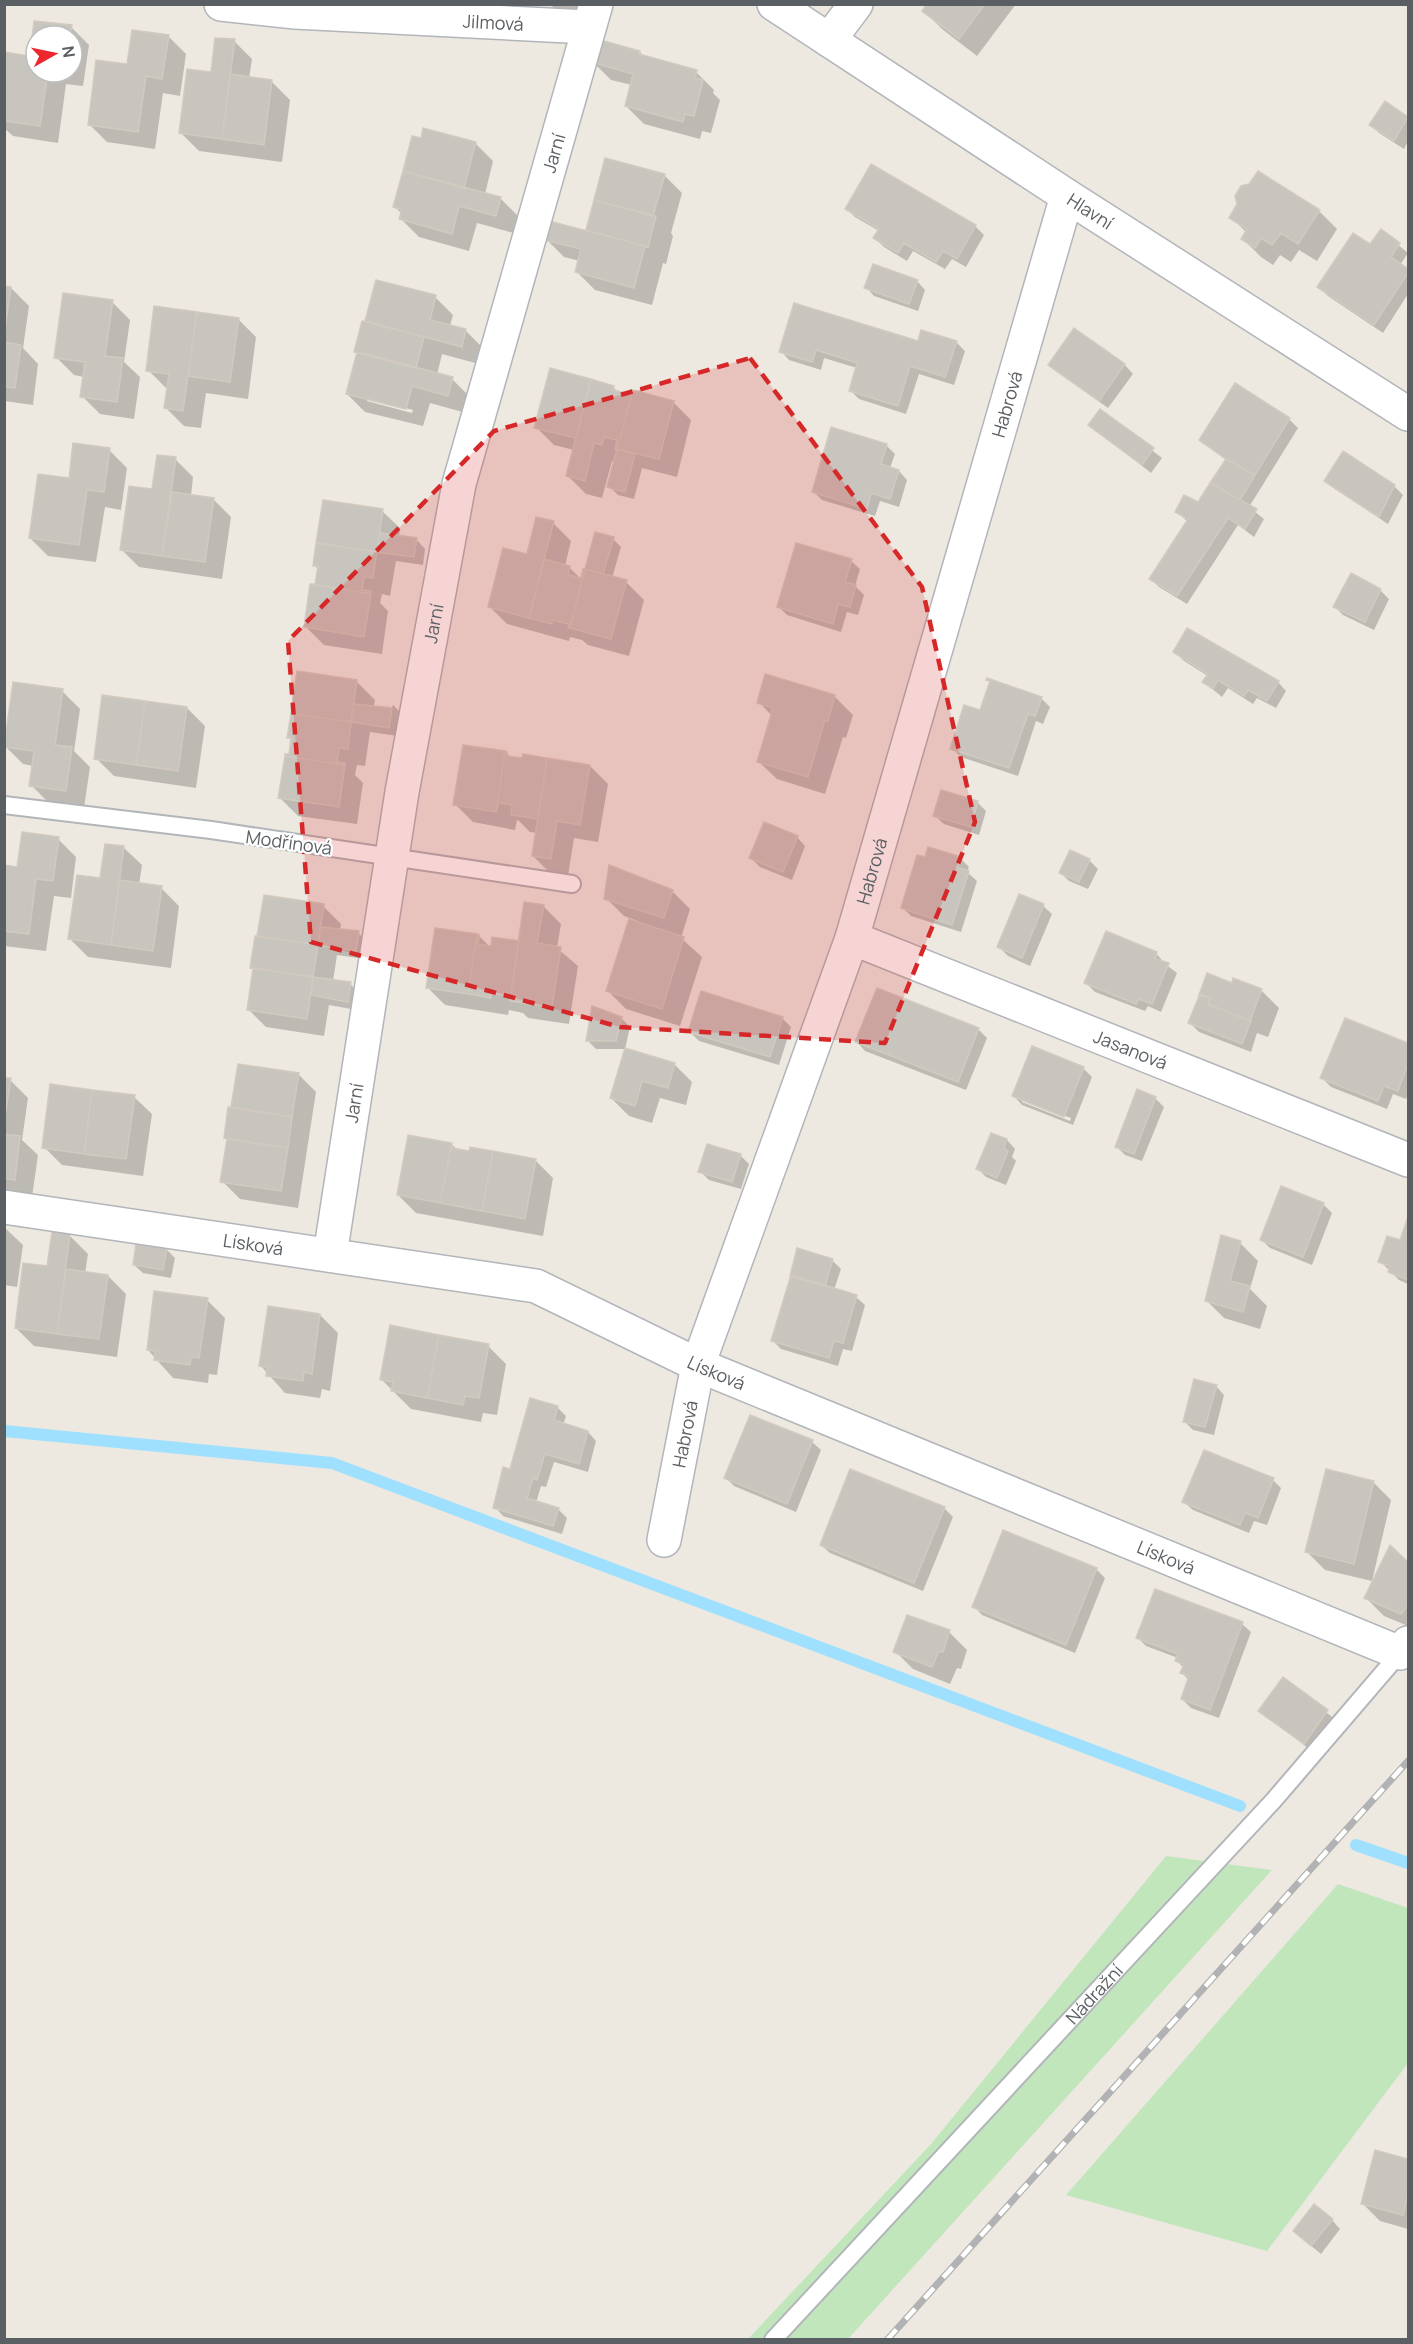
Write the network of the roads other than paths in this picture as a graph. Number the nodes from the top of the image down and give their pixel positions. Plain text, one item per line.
1 (221, 4) edge
2 (774, 4) edge
3 (856, 4) edge
4 (592, 16) edge
5 (829, 40) junction
6 (1066, 196) junction
7 (1408, 414) edge
8 (4, 805) edge
9 (391, 857) junction
10 (572, 884) dead end
11 (852, 938) junction
12 (1408, 1160) edge
13 (4, 1207) edge
14 (330, 1255) junction
15 (698, 1365) junction
16 (664, 1540) dead end
17 (1404, 1648) edge
18 (773, 2340) edge

1 - 4 street, Jilmová
2 - 5 street, Hlavní
3 - 5 street
4 - 9 street, Jarní
5 - 6 street, Hlavní
6 - 7 street, Hlavní
6 - 11 street, Habrová
8 - 9 lane, Modřínová
9 - 10 lane, Modřínová
9 - 14 street, Jarní
11 - 12 street, Jasanová
11 - 15 street, Habrová
13 - 14 street, Lísková
14 - 15 street, Lísková
15 - 16 street, Habrová
15 - 17 street, Lísková
17 - 18 lane, Nádražní

